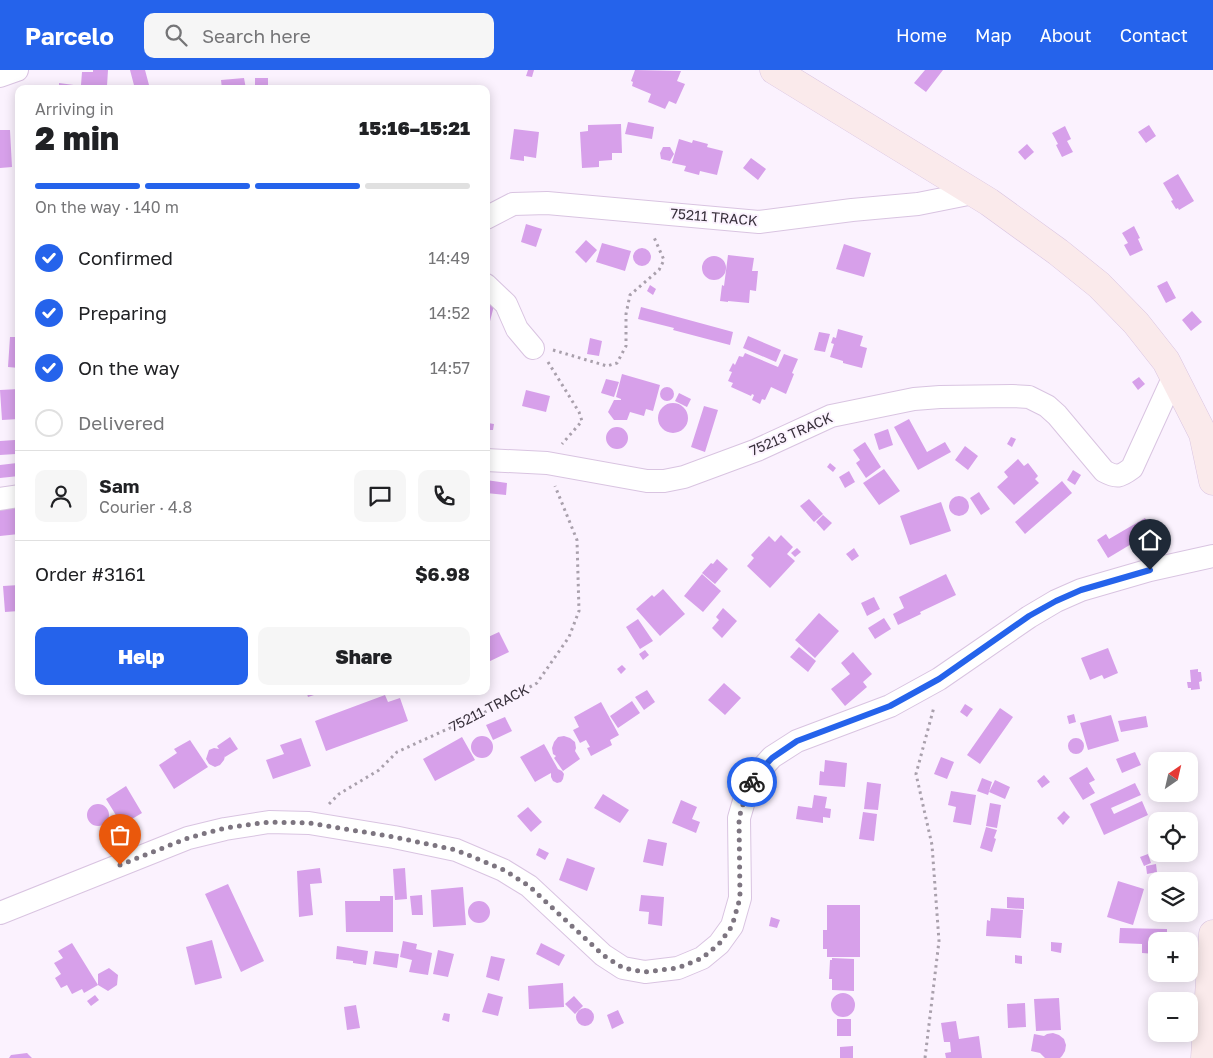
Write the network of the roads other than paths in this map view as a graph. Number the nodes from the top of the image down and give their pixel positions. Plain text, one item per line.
1 (17, 70) edge
2 (774, 70) edge
3 (0, 76) edge
4 (973, 193) junction
5 (490, 216) edge
6 (490, 289) edge
7 (533, 348) road end
8 (1174, 376) junction
9 (490, 460) edge
10 (1213, 481) edge
11 (15, 497) edge
12 (0, 499) edge
13 (1213, 556) edge
14 (0, 913) edge
15 (1213, 934) edge
16 (1205, 1058) edge

1 - 3 street
2 - 4 street
4 - 5 street, 75211 TRACK
4 - 8 street
6 - 7 street
8 - 9 street, 75213 TRACK
8 - 10 street
11 - 12 street
13 - 14 street
15 - 16 street

